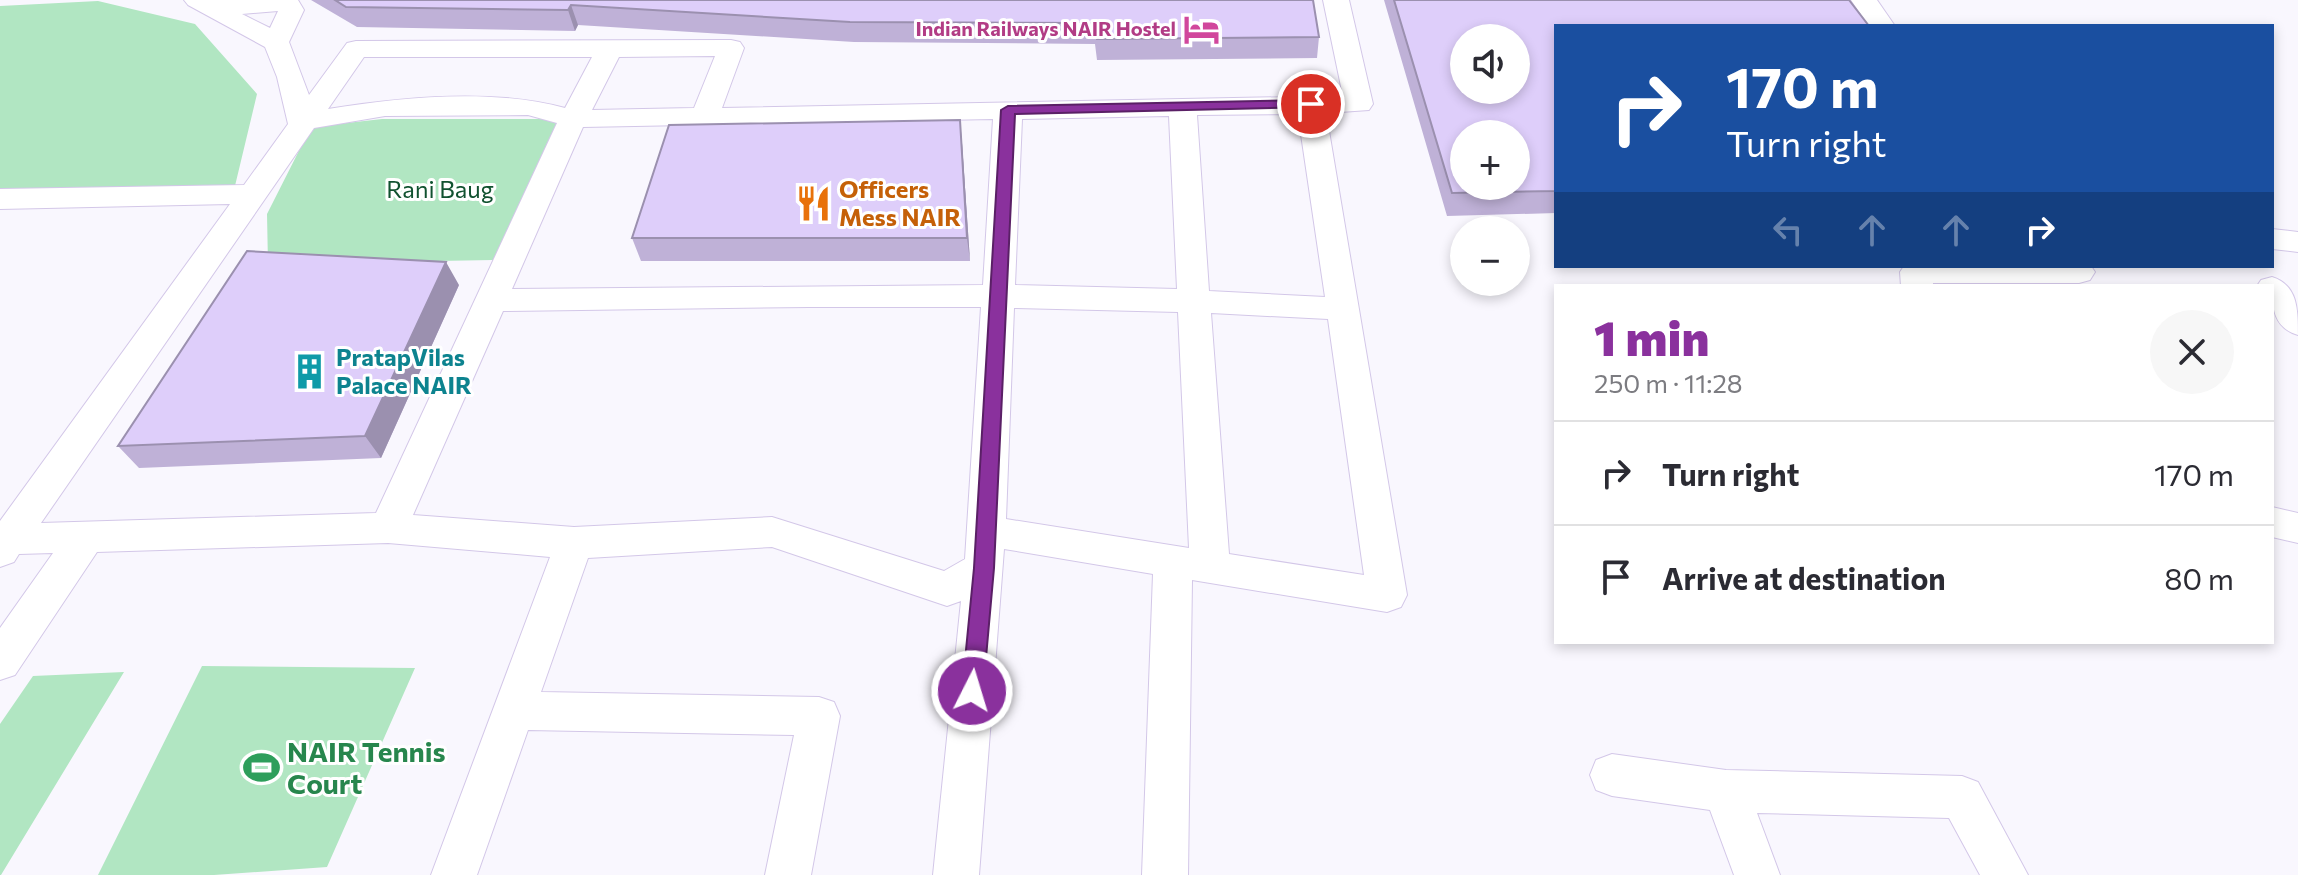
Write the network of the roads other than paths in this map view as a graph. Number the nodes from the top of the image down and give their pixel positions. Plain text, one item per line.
1 (1336, 0) edge
2 (1864, 0) edge
3 (207, 4) edge
4 (1881, 24) edge
5 (276, 42) junction
6 (610, 49) junction
7 (1311, 104) junction
8 (1182, 106) junction
9 (1008, 110) junction
10 (705, 116) junction
11 (573, 119) junction
12 (301, 122) junction
13 (251, 194) junction
14 (0, 199) edge
15 (2274, 239) edge
16 (2298, 242) edge
17 (2081, 275) edge
18 (1917, 284) edge
19 (2274, 291) edge
20 (997, 295) junction
21 (1194, 299) junction
22 (489, 300) junction
23 (1342, 309) junction
24 (2298, 323) edge
25 (2274, 522) edge
26 (388, 528) junction
27 (2298, 528) edge
28 (86, 537) junction
29 (574, 543) junction
30 (4, 545) edge
31 (985, 550) junction
32 (1192, 564) junction
33 (0, 662) edge
34 (514, 711) junction
35 (1612, 775) dead end
36 (1726, 791) junction
37 (454, 875) edge
38 (788, 875) edge
39 (956, 875) edge
40 (1165, 875) edge
41 (1757, 875) edge
42 (2005, 875) edge

1 - 7 street
2 - 4 street
3 - 5 street
3 - 5 street
5 - 12 street
6 - 10 street
6 - 11 street
6 - 12 street
7 - 8 street
7 - 23 street
8 - 9 street
8 - 21 street
9 - 10 street
9 - 20 street
10 - 11 street
11 - 12 street
11 - 22 street
12 - 13 street
13 - 14 street
13 - 30 street
15 - 16 street
17 - 18 street
19 - 24 street
20 - 21 street
20 - 22 street
20 - 31 street
21 - 23 street
21 - 32 street
22 - 26 street
23 - 32 street
25 - 27 street
26 - 28 street
26 - 29 street
28 - 30 street
28 - 33 street
29 - 31 street
29 - 34 street
31 - 32 street
31 - 39 street
32 - 40 street
34 - 37 street
34 - 38 street
35 - 36 street
36 - 41 street
36 - 42 street

